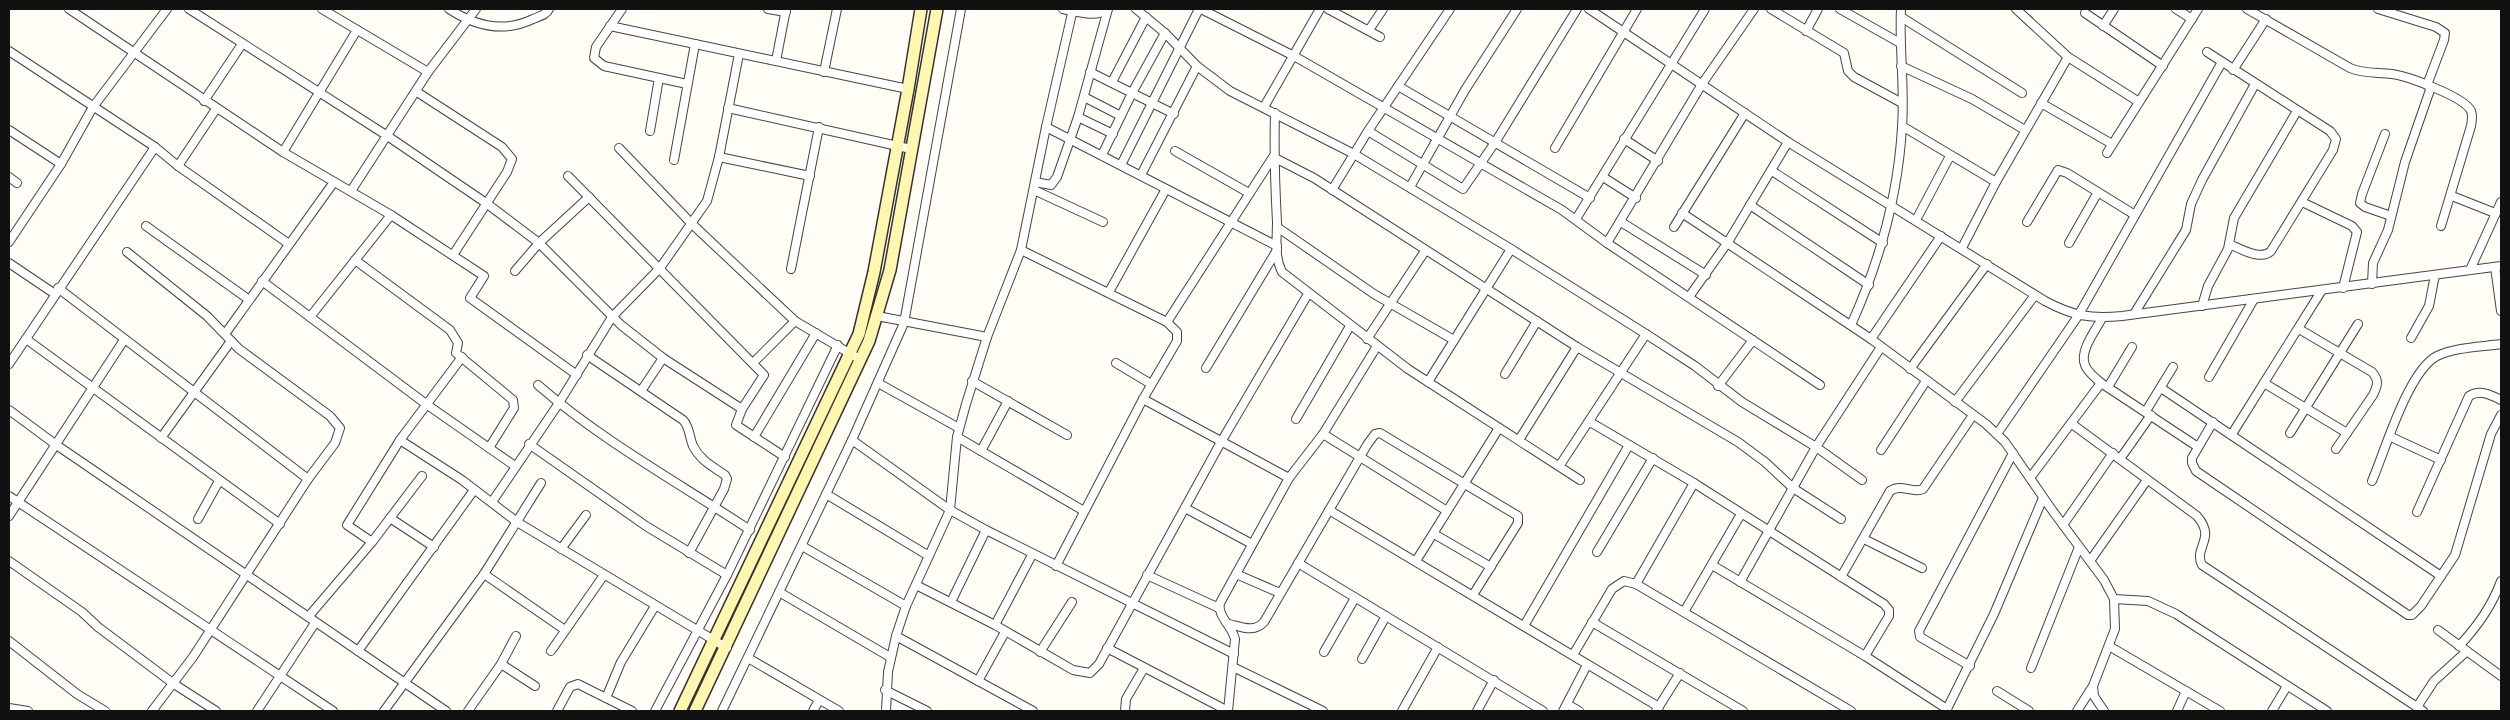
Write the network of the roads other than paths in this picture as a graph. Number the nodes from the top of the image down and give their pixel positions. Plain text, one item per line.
1 (69, 9) edge
2 (167, 9) edge
3 (189, 9) edge
4 (322, 9) edge
5 (449, 9) edge
6 (476, 9) edge
7 (549, 9) edge
8 (622, 9) edge
9 (768, 9) edge
10 (837, 9) edge
11 (921, 9) edge
12 (937, 9) edge
13 (961, 9) edge
14 (1063, 9) edge
15 (1108, 9) edge
16 (1136, 9) edge
17 (1200, 9) edge
18 (1320, 9) edge
19 (1328, 9) edge
20 (1383, 9) edge
21 (1450, 9) edge
22 (1517, 9) edge
23 (1577, 9) edge
24 (1589, 9) edge
25 (1638, 9) edge
26 (1705, 9) edge
27 (1754, 9) edge
28 (1771, 9) edge
29 (1818, 9) edge
30 (1840, 9) edge
31 (1901, 9) edge
32 (2016, 9) edge
33 (2114, 9) edge
34 (2176, 9) edge
35 (2198, 9) edge
36 (2247, 9) edge
37 (2378, 9) edge
38 (786, 10) edge
39 (1073, 10) edge
40 (2085, 13) dead end
41 (1146, 17) junction
42 (1901, 18) junction
43 (2192, 19) junction
44 (2266, 19) junction
45 (466, 20) junction
46 (610, 26) junction
47 (2103, 26) junction
48 (357, 30) junction
49 (1369, 30) junction
50 (1806, 31) junction
51 (1624, 32) junction
52 (1164, 33) junction
53 (1380, 37) dead end
54 (1900, 43) junction
55 (242, 44) junction
56 (695, 44) junction
57 (1178, 46) junction
58 (9, 51) edge
59 (134, 52) junction
60 (2207, 52) dead end
61 (739, 54) junction
62 (1294, 56) junction
63 (2068, 57) junction
64 (776, 61) junction
65 (2222, 62) junction
66 (1671, 63) junction
67 (1197, 66) junction
68 (1901, 66) junction
69 (2163, 66) junction
70 (2233, 70) junction
71 (428, 72) junction
72 (824, 72) junction
73 (1090, 72) junction
74 (659, 78) junction
75 (1112, 82) junction
76 (687, 84) junction
77 (1702, 84) junction
78 (2255, 84) junction
79 (1398, 86) junction
80 (2429, 86) junction
81 (908, 89) junction
82 (417, 92) junction
83 (2022, 93) dead end
84 (319, 94) junction
85 (1132, 94) junction
86 (1084, 97) junction
87 (204, 101) junction
88 (2139, 102) junction
89 (1902, 103) junction
90 (2041, 103) junction
91 (1151, 104) junction
92 (93, 107) junction
93 (1264, 107) junction
94 (1384, 107) junction
95 (728, 108) junction
96 (216, 109) junction
97 (2297, 111) junction
98 (1275, 112) junction
99 (1745, 113) junction
100 (1174, 114) junction
101 (1121, 116) junction
102 (1450, 116) junction
103 (1078, 117) junction
104 (1902, 126) junction
105 (819, 127) junction
106 (1046, 128) junction
107 (9, 130) edge
108 (2025, 130) junction
109 (650, 131) dead end
110 (1368, 131) junction
111 (1113, 134) junction
112 (2385, 134) dead end
113 (386, 135) junction
114 (1438, 138) junction
115 (1624, 139) junction
116 (1070, 140) junction
117 (1496, 141) junction
118 (1788, 142) junction
119 (2112, 144) junction
120 (155, 147) junction
121 (898, 147) junction
122 (619, 148) dead end
123 (911, 148) junction
124 (1554, 148) dead end
125 (1175, 151) dead end
126 (283, 152) junction
127 (2107, 152) dead end
128 (1354, 154) junction
129 (1102, 155) junction
130 (1950, 156) junction
131 (719, 157) junction
132 (1273, 157) junction
133 (674, 160) dead end
134 (1658, 161) junction
135 (1480, 163) junction
136 (61, 164) junction
137 (1121, 165) junction
138 (1423, 165) junction
139 (178, 166) junction
140 (1772, 171) junction
141 (1141, 175) junction
142 (568, 176) dead end
143 (810, 176) junction
144 (9, 177) edge
145 (1603, 177) junction
146 (334, 182) junction
147 (1996, 182) junction
148 (17, 183) dead end
149 (1035, 186) junction
150 (1410, 187) junction
151 (1166, 189) junction
152 (1332, 190) junction
153 (351, 191) junction
154 (2098, 192) junction
155 (1249, 193) junction
156 (589, 196) junction
157 (2452, 196) junction
158 (1590, 198) junction
159 (1636, 198) junction
160 (2302, 202) junction
161 (2501, 202) edge
162 (486, 203) junction
163 (1750, 205) junction
164 (1892, 207) junction
165 (1682, 213) junction
166 (2495, 213) junction
167 (391, 215) junction
168 (2135, 216) junction
169 (2391, 216) junction
170 (1576, 219) junction
171 (1916, 220) junction
172 (1103, 222) dead end
173 (1230, 222) junction
174 (1621, 222) junction
175 (2027, 222) dead end
176 (692, 224) junction
177 (146, 226) dead end
178 (2441, 226) dead end
179 (1277, 227) junction
180 (1674, 227) dead end
181 (1941, 236) junction
182 (9, 242) edge
183 (1728, 242) junction
184 (539, 243) junction
185 (1607, 243) junction
186 (1883, 243) junction
187 (288, 244) junction
188 (2069, 244) dead end
189 (2229, 244) junction
190 (1277, 248) junction
191 (1962, 248) junction
192 (1512, 249) junction
193 (1021, 250) junction
194 (127, 252) dead end
195 (1425, 252) junction
196 (453, 255) junction
197 (355, 260) junction
198 (9, 263) edge
199 (1987, 264) junction
200 (2498, 267) edge
201 (660, 268) junction
202 (791, 269) dead end
203 (515, 270) dead end
204 (2470, 270) junction
205 (1706, 275) junction
206 (2435, 275) junction
207 (262, 281) junction
208 (2372, 284) junction
209 (1869, 285) junction
210 (1486, 288) junction
211 (2343, 288) junction
212 (2322, 290) junction
213 (56, 291) junction
214 (1109, 292) junction
215 (1308, 294) junction
216 (2035, 295) junction
217 (1689, 297) junction
218 (2254, 299) junction
219 (248, 300) junction
220 (1390, 304) junction
221 (2202, 306) junction
222 (2501, 311) edge
223 (2134, 314) junction
224 (877, 316) junction
225 (2078, 316) junction
226 (310, 317) junction
227 (612, 317) junction
228 (2102, 318) junction
229 (795, 321) junction
230 (1537, 321) junction
231 (904, 322) junction
232 (1167, 322) junction
233 (2358, 324) dead end
234 (1852, 325) junction
235 (1350, 326) junction
236 (2299, 329) junction
237 (816, 333) junction
238 (225, 334) junction
239 (1646, 334) junction
240 (987, 337) junction
241 (2411, 338) dead end
242 (26, 339) junction
243 (1368, 339) junction
244 (1871, 339) junction
245 (124, 340) junction
246 (1454, 340) junction
247 (1753, 340) junction
248 (231, 341) junction
249 (2501, 344) edge
250 (838, 346) junction
251 (1377, 346) junction
252 (1577, 347) junction
253 (1881, 347) junction
254 (2132, 347) dead end
255 (850, 352) junction
256 (2341, 353) junction
257 (587, 355) junction
258 (462, 357) junction
259 (664, 358) junction
260 (861, 360) junction
261 (752, 363) junction
262 (1116, 363) dead end
263 (9, 364) edge
264 (2174, 367) dead end
265 (1206, 368) dead end
266 (1910, 370) junction
267 (1506, 374) dead end
268 (1622, 374) junction
269 (577, 375) junction
270 (2209, 377) dead end
271 (972, 381) junction
272 (1926, 381) junction
273 (1428, 382) junction
274 (878, 383) junction
275 (2264, 383) junction
276 (1151, 384) junction
277 (538, 385) dead end
278 (1820, 385) dead end
279 (2105, 385) junction
280 (92, 386) junction
281 (1718, 386) junction
282 (2161, 388) junction
283 (641, 392) junction
284 (194, 393) junction
285 (1143, 399) junction
286 (2501, 400) edge
287 (1008, 401) junction
288 (1955, 402) junction
289 (559, 403) junction
290 (426, 404) junction
291 (2306, 408) junction
292 (742, 409) junction
293 (9, 410) edge
294 (2148, 413) junction
295 (1973, 415) junction
296 (2501, 415) edge
297 (1296, 419) dead end
298 (1590, 422) junction
299 (2213, 422) junction
300 (2072, 424) junction
301 (959, 428) junction
302 (1499, 428) junction
303 (2290, 433) dead end
304 (2347, 433) junction
305 (1322, 434) junction
306 (1997, 434) junction
307 (2232, 434) junction
308 (1067, 435) dead end
309 (754, 437) junction
310 (958, 437) junction
311 (2391, 437) junction
312 (161, 438) junction
313 (400, 440) junction
314 (852, 440) junction
315 (1519, 440) junction
316 (1221, 442) junction
317 (55, 444) junction
318 (529, 444) junction
319 (1630, 444) junction
320 (1816, 447) junction
321 (2198, 447) junction
322 (489, 448) junction
323 (2336, 449) dead end
324 (1880, 450) dead end
325 (981, 451) junction
326 (2013, 453) junction
327 (2113, 453) junction
328 (785, 457) junction
329 (1360, 458) junction
330 (1653, 458) junction
331 (2120, 459) junction
332 (2441, 460) junction
333 (1560, 465) junction
334 (515, 466) junction
335 (422, 476) dead end
336 (1289, 478) junction
337 (2030, 478) junction
338 (308, 479) junction
339 (1580, 480) dead end
340 (1862, 480) dead end
341 (2147, 480) junction
342 (219, 481) junction
343 (2372, 481) dead end
344 (541, 483) dead end
345 (1462, 483) junction
346 (1694, 483) junction
347 (1793, 488) junction
348 (474, 490) junction
349 (826, 494) junction
350 (9, 496) edge
351 (2043, 498) junction
352 (492, 502) junction
353 (17, 503) junction
354 (715, 506) junction
355 (1185, 508) junction
356 (950, 510) junction
357 (1329, 510) junction
358 (1084, 511) junction
359 (1447, 511) junction
360 (2417, 512) dead end
361 (1741, 514) junction
362 (586, 515) dead end
363 (9, 516) edge
364 (390, 518) junction
365 (198, 519) dead end
366 (1841, 519) dead end
367 (517, 522) junction
368 (280, 524) junction
369 (2062, 524) junction
370 (750, 530) junction
371 (986, 530) junction
372 (1768, 532) junction
373 (1434, 534) junction
374 (1864, 539) junction
375 (372, 542) junction
376 (1252, 544) junction
377 (802, 546) junction
378 (434, 547) junction
379 (2079, 547) junction
380 (561, 549) junction
381 (1597, 552) dead end
382 (689, 553) junction
383 (1032, 555) junction
384 (929, 556) junction
385 (9, 561) edge
386 (1416, 561) junction
387 (2090, 561) junction
388 (1298, 563) junction
389 (1056, 566) junction
390 (1712, 566) junction
391 (1491, 567) junction
392 (1922, 568) dead end
393 (484, 574) junction
394 (1236, 574) junction
395 (245, 575) junction
396 (604, 575) junction
397 (727, 575) junction
398 (1147, 575) junction
399 (2441, 576) junction
400 (1842, 577) junction
401 (2501, 581) edge
402 (1740, 582) junction
403 (1636, 584) junction
404 (916, 585) junction
405 (779, 592) junction
406 (1280, 593) junction
407 (1473, 595) junction
408 (1355, 598) junction
409 (2114, 599) junction
410 (2494, 601) junction
411 (951, 602) junction
412 (1072, 602) dead end
413 (1132, 602) junction
414 (655, 606) junction
415 (906, 606) junction
416 (2501, 607) edge
417 (1219, 608) junction
418 (1684, 612) junction
419 (309, 616) junction
420 (1386, 616) junction
421 (1592, 622) junction
422 (315, 623) junction
423 (1229, 624) junction
424 (995, 625) junction
425 (1524, 626) junction
426 (211, 630) junction
427 (565, 630) junction
428 (697, 630) junction
429 (2438, 630) dead end
430 (1005, 632) junction
431 (516, 636) dead end
432 (896, 636) junction
433 (9, 641) edge
434 (715, 641) junction
435 (2109, 646) junction
436 (2459, 646) junction
437 (1438, 647) junction
438 (727, 648) junction
439 (1107, 648) junction
440 (358, 651) junction
441 (551, 651) dead end
442 (2467, 651) junction
443 (1040, 652) junction
444 (1324, 652) dead end
445 (1234, 654) junction
446 (1573, 655) junction
447 (1865, 656) junction
448 (890, 657) junction
449 (748, 658) junction
450 (1362, 659) dead end
451 (501, 664) junction
452 (1587, 665) junction
453 (1970, 666) junction
454 (1234, 667) junction
455 (1144, 668) junction
456 (2031, 668) dead end
457 (1680, 673) junction
458 (280, 676) junction
459 (2501, 676) edge
460 (1494, 680) junction
461 (978, 681) junction
462 (405, 682) junction
463 (174, 684) junction
464 (535, 686) dead end
465 (2093, 686) junction
466 (2287, 686) junction
467 (885, 690) junction
468 (2186, 691) junction
469 (1997, 692) dead end
470 (606, 698) junction
471 (819, 700) junction
472 (9, 708) edge
473 (1565, 708) edge
474 (1657, 709) edge
475 (2211, 709) edge
476 (2420, 709) edge
477 (1946, 710) edge
478 (28, 711) edge
479 (105, 711) edge
480 (152, 711) edge
481 (216, 711) edge
482 (257, 711) edge
483 (333, 711) edge
484 (384, 711) edge
485 (446, 711) edge
486 (468, 711) edge
487 (557, 711) edge
488 (632, 711) edge
489 (655, 711) edge
490 (680, 711) edge
491 (695, 711) edge
492 (722, 711) edge
493 (813, 711) edge
494 (839, 711) edge
495 (886, 711) edge
496 (927, 711) edge
497 (1033, 711) edge
498 (1125, 711) edge
499 (1228, 711) edge
500 (1323, 711) edge
501 (1402, 711) edge
502 (1477, 711) edge
503 (1543, 711) edge
504 (1579, 711) edge
505 (1743, 711) edge
506 (1851, 711) edge
507 (2029, 711) edge
508 (2077, 711) edge
509 (2104, 711) edge
510 (2177, 711) edge
511 (2220, 711) edge
512 (2272, 711) edge
513 (2327, 711) edge

1 - 59 street
2 - 59 street
3 - 55 street
4 - 48 street
5 - 45 street
6 - 45 street
7 - 45 street
8 - 46 street
9 - 38 street
10 - 72 street
11 - 81 main road
12 - 123 main road
13 - 231 street
14 - 39 street
15 - 39 street
15 - 73 street
16 - 41 street
17 - 57 street
17 - 62 street
18 - 62 street
19 - 49 street
20 - 49 street
21 - 79 street
22 - 102 street
23 - 117 street
24 - 51 street
25 - 51 street
26 - 66 street
27 - 77 street
28 - 50 street
29 - 50 street
30 - 54 street
31 - 42 street
32 - 63 street
33 - 47 street
34 - 43 street
35 - 43 street
36 - 44 street
37 - 80 street
38 - 64 street
39 - 106 street
40 - 47 street
41 - 52 street
41 - 75 street
42 - 54 street
42 - 83 street
43 - 69 street
44 - 70 street
44 - 80 street
45 - 71 street
46 - 56 street
46 - 74 street
47 - 69 street
48 - 71 street
48 - 84 street
49 - 53 street
50 - 89 street
51 - 66 street
51 - 124 street
52 - 57 street
52 - 85 street
54 - 68 street
55 - 84 street
55 - 87 street
56 - 61 street
56 - 76 street
57 - 67 street
57 - 91 street
58 - 92 street
59 - 87 street
59 - 92 street
60 - 65 street
61 - 64 street
61 - 95 street
62 - 93 street
62 - 94 street
63 - 88 street
63 - 90 street
64 - 72 street
65 - 70 street
65 - 168 street
66 - 77 street
66 - 115 street
67 - 93 street
67 - 100 street
68 - 89 street
68 - 108 street
69 - 88 street
70 - 78 street
71 - 82 street
72 - 81 street
73 - 75 street
73 - 86 street
74 - 76 street
74 - 109 street
75 - 85 street
76 - 133 street
77 - 99 street
77 - 134 street
78 - 97 street
78 - 223 street
79 - 94 street
79 - 102 street
80 - 157 street
80 - 169 street
81 - 121 main road
82 - 113 street
82 - 162 street
84 - 113 street
84 - 126 street
85 - 91 street
85 - 101 street
86 - 101 street
86 - 103 street
87 - 96 street
88 - 119 street
89 - 104 street
90 - 108 street
90 - 119 street
91 - 100 street
91 - 137 street
92 - 120 street
92 - 136 street
93 - 98 street
94 - 110 street
94 - 114 street
95 - 105 street
95 - 131 street
96 - 126 street
96 - 139 street
97 - 160 street
97 - 189 street
98 - 128 street
98 - 132 street
99 - 118 street
99 - 165 street
100 - 141 street
101 - 111 street
102 - 114 street
102 - 117 street
103 - 111 street
103 - 116 street
104 - 130 street
104 - 164 street
105 - 121 street
105 - 143 street
106 - 116 street
106 - 149 street
107 - 136 street
108 - 147 street
110 - 128 street
110 - 138 street
111 - 129 street
112 - 169 street
113 - 153 street
113 - 162 street
114 - 135 street
114 - 138 street
115 - 134 street
115 - 145 street
116 - 129 street
116 - 149 street
117 - 135 street
117 - 158 street
118 - 140 street
118 - 164 street
119 - 127 street
120 - 139 street
120 - 213 street
121 - 123 street
121 - 255 main road
122 - 176 street
123 - 224 main road
125 - 155 street
126 - 146 street
128 - 150 street
128 - 152 street
129 - 137 street
130 - 147 street
130 - 171 street
131 - 143 street
131 - 176 street
132 - 152 street
132 - 155 street
132 - 179 street
134 - 159 street
135 - 138 street
135 - 170 street
136 - 182 street
137 - 141 street
138 - 150 street
139 - 187 street
140 - 163 street
140 - 186 street
141 - 151 street
142 - 156 street
143 - 202 street
144 - 148 street
145 - 158 street
145 - 159 street
146 - 153 street
146 - 187 street
147 - 191 street
149 - 172 street
149 - 193 street
150 - 192 street
151 - 173 street
151 - 214 street
152 - 195 street
153 - 167 street
154 - 168 street
154 - 175 street
154 - 188 street
155 - 173 street
156 - 184 street
156 - 201 street
157 - 166 street
157 - 178 street
158 - 170 street
159 - 174 street
160 - 189 street
160 - 211 street
161 - 166 street
162 - 184 street
162 - 196 street
163 - 183 street
163 - 209 street
164 - 171 street
164 - 186 street
165 - 180 street
165 - 183 street
166 - 204 street
167 - 196 street
167 - 197 street
168 - 225 street
169 - 208 street
170 - 185 street
171 - 181 street
173 - 190 street
173 - 232 street
174 - 185 street
174 - 205 street
176 - 201 street
176 - 229 street
177 - 219 street
179 - 190 street
179 - 220 street
181 - 191 street
181 - 244 street
183 - 205 street
183 - 234 street
184 - 203 street
184 - 227 street
185 - 217 street
186 - 209 street
187 - 207 street
189 - 221 street
190 - 215 street
190 - 265 street
191 - 199 street
192 - 210 street
192 - 239 street
193 - 214 street
193 - 240 street
194 - 238 street
195 - 210 street
195 - 220 street
196 - 269 street
197 - 226 street
197 - 258 street
198 - 213 street
199 - 216 street
199 - 266 street
200 - 204 street
200 - 222 street
201 - 227 street
201 - 261 street
204 - 206 street
205 - 217 street
206 - 208 street
206 - 241 street
207 - 219 street
207 - 226 street
208 - 211 street
209 - 234 street
210 - 230 street
210 - 246 street
211 - 212 street
212 - 218 street
212 - 236 street
213 - 242 street
213 - 245 street
214 - 232 street
215 - 235 street
215 - 316 street
216 - 225 street
216 - 288 street
217 - 247 street
218 - 221 street
218 - 270 street
219 - 238 street
220 - 243 street
220 - 246 street
221 - 223 street
223 - 228 street
224 - 231 street
224 - 260 main road
225 - 228 street
225 - 306 street
226 - 290 street
227 - 257 street
227 - 259 street
228 - 279 street
229 - 237 street
229 - 261 street
230 - 252 street
230 - 267 street
231 - 240 street
231 - 274 street
232 - 276 street
233 - 256 street
234 - 244 street
235 - 243 street
235 - 297 street
236 - 256 street
236 - 275 street
237 - 250 street
237 - 309 street
238 - 248 street
239 - 268 street
239 - 281 street
240 - 271 street
242 - 263 street
242 - 280 street
243 - 251 street
244 - 253 street
245 - 280 street
245 - 284 street
246 - 273 street
247 - 278 street
247 - 281 street
248 - 284 street
248 - 338 street
249 - 311 street
250 - 255 street
250 - 328 street
251 - 273 street
251 - 305 street
252 - 268 street
252 - 315 street
253 - 266 street
253 - 320 street
254 - 279 street
255 - 260 street
255 - 434 main road
256 - 291 street
256 - 304 street
257 - 269 street
257 - 283 street
258 - 290 street
258 - 322 street
259 - 283 street
259 - 292 street
260 - 438 main road
261 - 292 street
262 - 276 street
264 - 282 street
266 - 272 street
268 - 298 street
268 - 347 street
269 - 289 street
271 - 287 street
271 - 301 street
272 - 288 street
272 - 324 street
273 - 302 street
274 - 301 street
274 - 314 street
275 - 291 street
275 - 307 street
276 - 285 street
277 - 289 street
279 - 294 street
279 - 300 street
280 - 312 street
280 - 317 street
281 - 320 street
282 - 294 street
282 - 299 street
283 - 354 street
284 - 312 street
284 - 338 street
285 - 316 street
285 - 358 street
286 - 332 street
287 - 308 street
287 - 325 street
288 - 295 street
289 - 318 street
289 - 354 street
290 - 313 street
290 - 322 street
291 - 303 street
291 - 304 street
292 - 309 street
293 - 317 street
294 - 321 street
294 - 331 street
295 - 306 street
295 - 374 street
296 - 399 street
298 - 319 street
298 - 333 street
299 - 307 street
299 - 321 street
300 - 327 street
300 - 337 street
301 - 310 street
302 - 315 street
302 - 345 street
304 - 323 street
305 - 329 street
305 - 336 street
306 - 326 street
307 - 399 street
309 - 328 street
310 - 325 street
310 - 356 street
311 - 332 street
311 - 343 street
312 - 342 street
313 - 348 street
313 - 375 street
314 - 349 street
314 - 356 street
315 - 333 street
316 - 336 street
316 - 355 street
317 - 353 street
317 - 395 street
318 - 334 street
318 - 382 street
319 - 330 street
319 - 425 street
320 - 340 street
320 - 347 street
321 - 399 street
322 - 334 street
325 - 358 street
326 - 337 street
326 - 453 street
327 - 331 street
327 - 369 street
328 - 370 street
329 - 345 street
329 - 357 street
329 - 359 street
330 - 346 street
330 - 381 street
331 - 341 street
332 - 360 street
333 - 339 street
334 - 352 street
335 - 364 street
336 - 376 street
337 - 351 street
338 - 368 street
341 - 387 street
341 - 476 street
342 - 365 street
342 - 368 street
344 - 367 street
345 - 359 street
345 - 391 street
346 - 361 street
346 - 403 street
347 - 366 street
347 - 372 street
348 - 352 street
348 - 378 street
349 - 377 street
349 - 384 street
350 - 353 street
351 - 369 street
351 - 453 street
352 - 367 street
353 - 363 street
353 - 426 street
354 - 370 street
354 - 382 street
355 - 376 street
355 - 398 street
356 - 371 street
356 - 384 street
357 - 386 street
357 - 388 street
358 - 389 street
359 - 373 street
361 - 372 street
361 - 390 street
362 - 380 street
364 - 375 street
364 - 378 street
367 - 380 street
367 - 393 street
368 - 395 street
369 - 379 street
370 - 397 street
371 - 383 street
371 - 411 street
372 - 400 street
372 - 402 street
373 - 386 street
373 - 391 street
374 - 392 street
374 - 400 street
375 - 419 street
376 - 394 street
377 - 405 street
377 - 415 street
378 - 440 street
379 - 387 street
379 - 456 street
380 - 396 street
382 - 397 street
383 - 389 street
383 - 424 street
384 - 404 street
385 - 463 street
386 - 407 street
387 - 409 street
388 - 406 street
388 - 408 street
389 - 413 street
390 - 402 street
390 - 418 street
391 - 407 street
393 - 427 street
393 - 462 street
394 - 406 street
394 - 417 street
395 - 419 street
395 - 426 street
396 - 414 street
396 - 427 street
397 - 428 street
398 - 413 street
398 - 417 street
400 - 447 street
401 - 410 street
402 - 447 street
403 - 418 street
403 - 421 street
404 - 411 street
404 - 415 street
405 - 448 street
405 - 449 street
406 - 423 street
407 - 425 street
408 - 420 street
408 - 444 street
409 - 435 street
409 - 466 street
410 - 416 street
410 - 436 street
411 - 424 street
412 - 443 street
413 - 439 street
413 - 445 street
414 - 428 street
414 - 470 street
415 - 432 street
417 - 423 street
418 - 506 street
419 - 422 street
420 - 437 street
420 - 450 street
421 - 446 street
421 - 457 street
422 - 440 street
422 - 458 street
423 - 445 street
424 - 430 street
425 - 446 street
426 - 458 street
426 - 463 street
427 - 441 street
428 - 434 street
428 - 489 street
429 - 436 street
430 - 443 street
430 - 461 street
431 - 451 street
432 - 448 street
432 - 461 street
433 - 479 street
434 - 438 street
434 - 490 main road
435 - 465 street
435 - 468 street
436 - 442 street
437 - 460 street
437 - 501 street
438 - 491 main road
439 - 443 street
439 - 455 street
440 - 462 street
442 - 459 street
442 - 476 street
445 - 454 street
446 - 452 street
447 - 477 street
448 - 467 street
449 - 471 street
449 - 492 street
451 - 464 street
451 - 486 street
452 - 473 street
452 - 474 street
453 - 477 street
454 - 499 street
454 - 500 street
455 - 498 street
455 - 499 street
457 - 474 street
457 - 505 street
458 - 482 street
458 - 483 street
460 - 502 street
460 - 503 street
461 - 497 street
462 - 484 street
462 - 485 street
463 - 480 street
463 - 481 street
465 - 508 street
465 - 509 street
466 - 512 street
466 - 513 street
467 - 495 street
467 - 496 street
468 - 475 street
468 - 510 street
469 - 507 street
470 - 487 street
470 - 488 street
471 - 493 street
471 - 494 street
472 - 478 street
473 - 504 street
475 - 511 street

